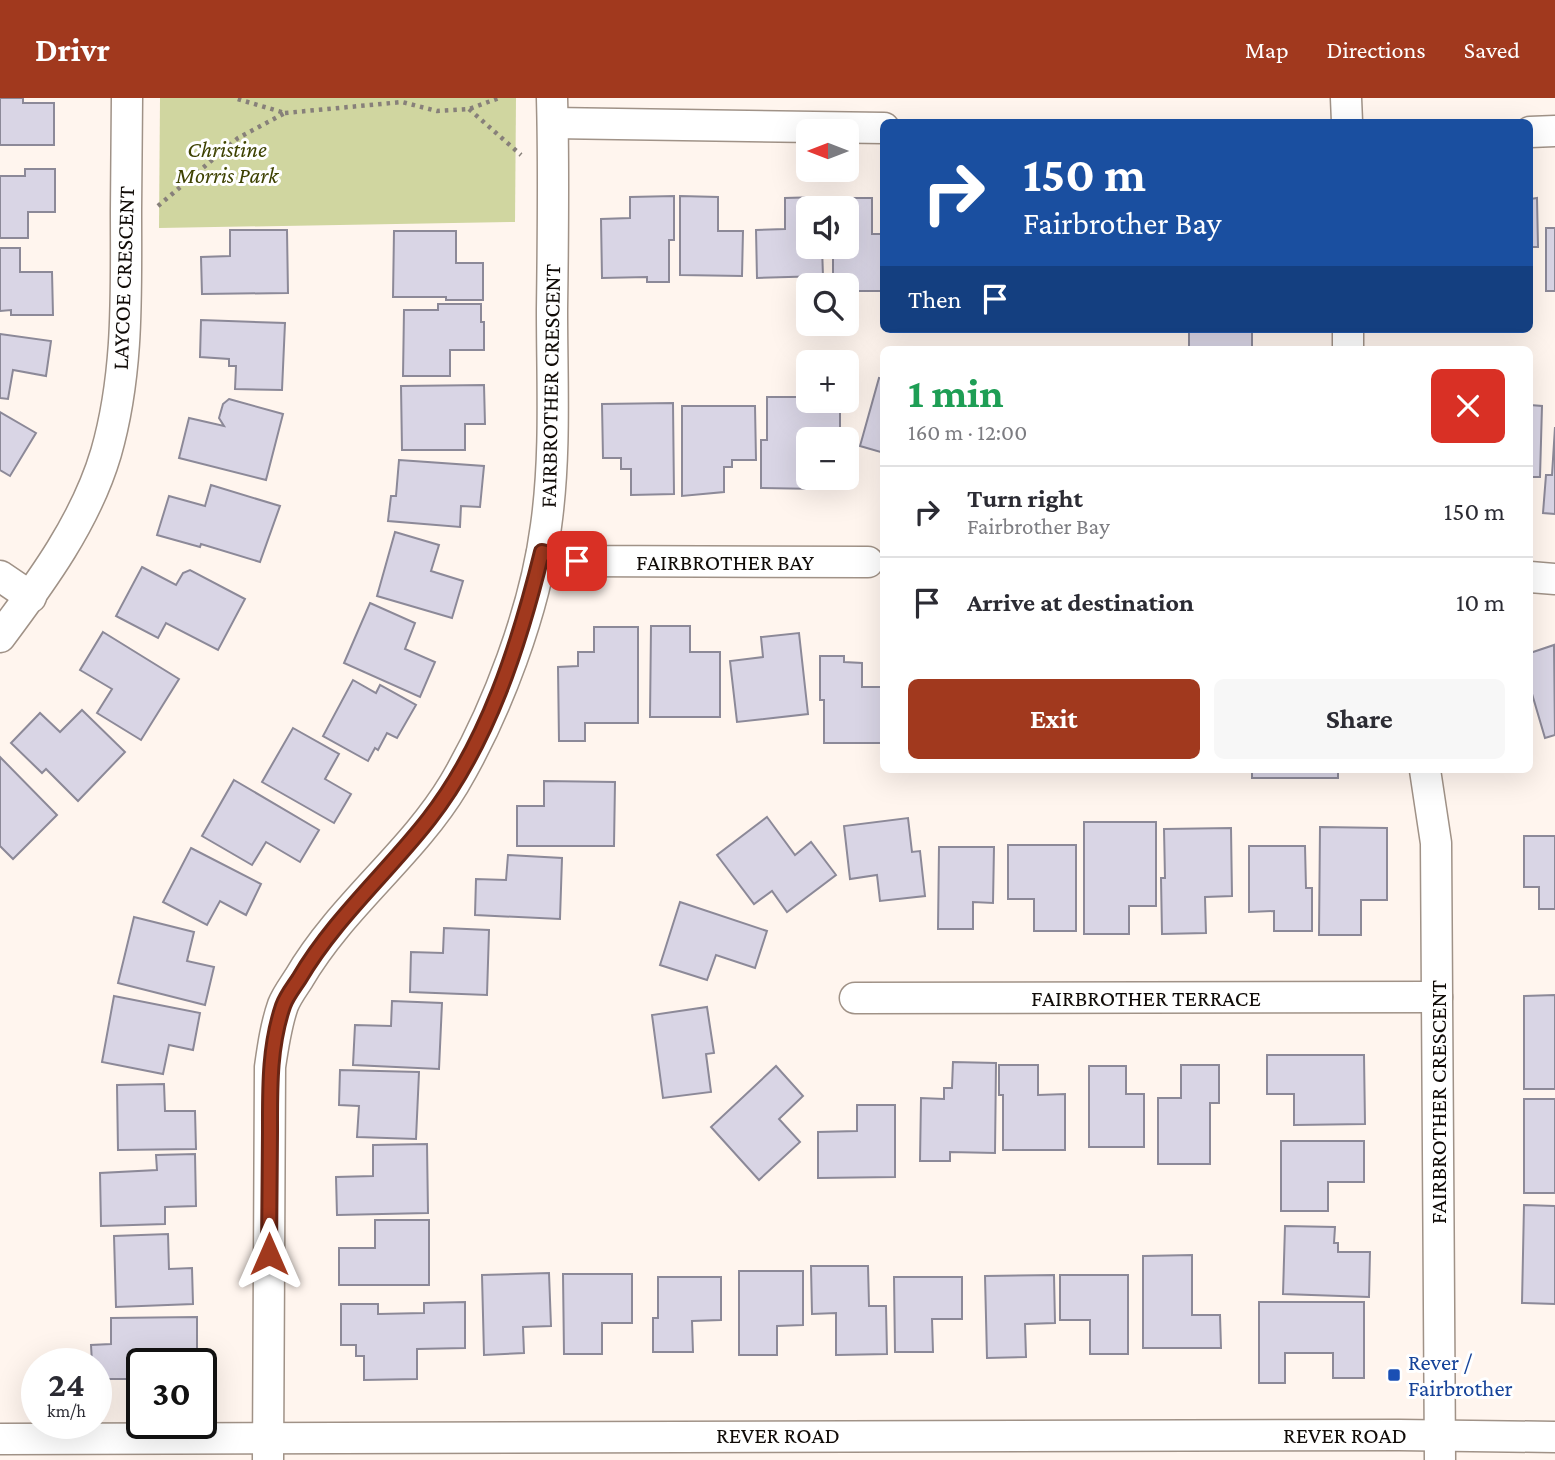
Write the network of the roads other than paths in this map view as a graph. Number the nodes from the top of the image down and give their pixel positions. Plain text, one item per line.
1 (127, 98) edge
2 (1346, 98) edge
3 (552, 111) edge
4 (1348, 119) edge
5 (880, 128) edge
6 (1555, 131) edge
7 (1533, 132) edge
8 (542, 552) junction
9 (868, 562) dead end
10 (0, 576) edge
11 (1533, 577) edge
12 (1555, 579) edge
13 (31, 597) junction
14 (0, 637) edge
15 (1425, 773) edge
16 (1437, 997) junction
17 (855, 998) dead end
18 (1555, 1437) edge
19 (0, 1438) edge
20 (1440, 1447) edge
21 (268, 1448) edge

1 - 13 street, LAYCOE CRESCENT
2 - 4 street
3 - 5 street
3 - 8 street, FAIRBROTHER CRESCENT
6 - 7 street
8 - 9 street, FAIRBROTHER BAY
8 - 21 street, FAIRBROTHER CRESCENT
10 - 13 street
11 - 12 street
13 - 14 street, LAYCOE CRESCENT
15 - 16 street, FAIRBROTHER CRESCENT
16 - 17 street, FAIRBROTHER TERRACE
16 - 20 street, FAIRBROTHER CRESCENT
18 - 20 street, REVER ROAD
19 - 21 street, REVER ROAD
20 - 21 street, REVER ROAD

